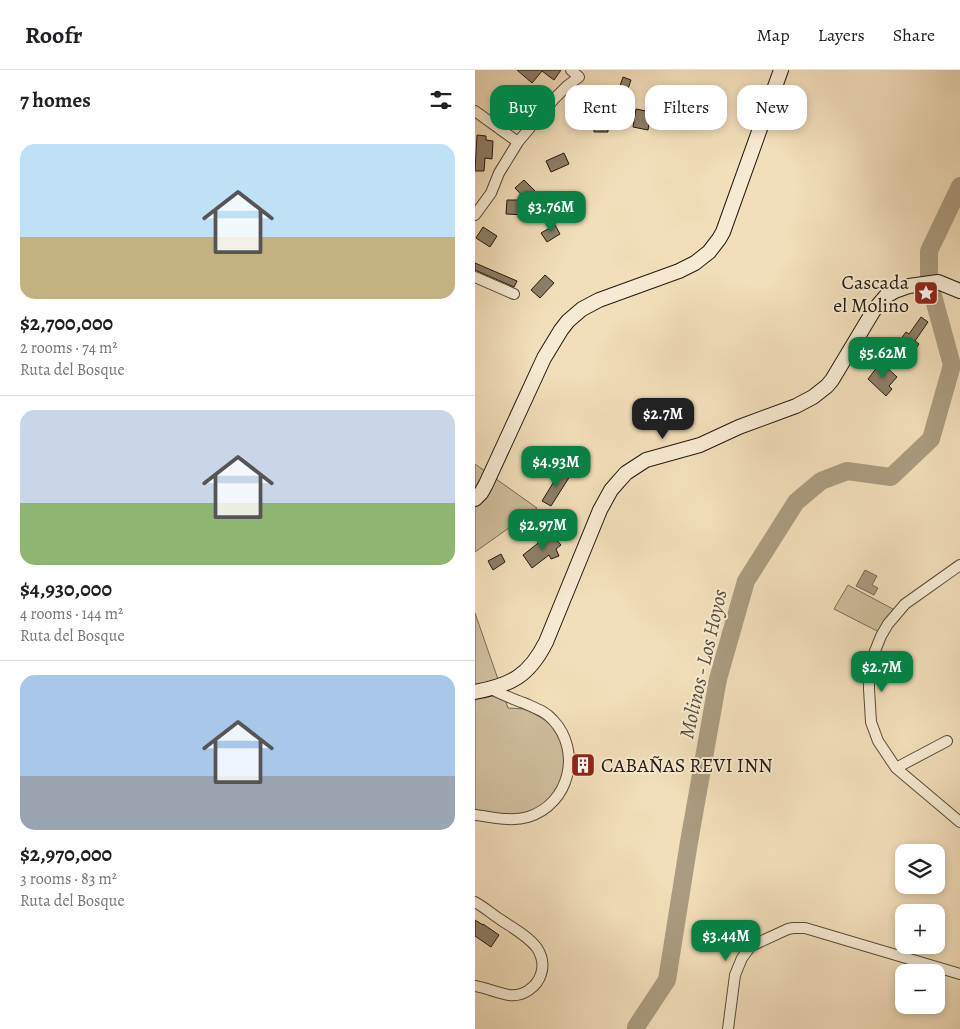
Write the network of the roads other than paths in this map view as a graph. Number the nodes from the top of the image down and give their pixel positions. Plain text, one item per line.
1 (781, 70) edge
2 (575, 73) edge
3 (475, 111) edge
4 (518, 142) junction
5 (475, 215) edge
6 (475, 277) edge
7 (960, 291) edge
8 (514, 294) dead end
9 (475, 499) edge
10 (960, 565) edge
11 (482, 690) edge
12 (947, 741) dead end
13 (896, 768) junction
14 (475, 815) edge
15 (960, 822) edge
16 (475, 902) edge
17 (960, 974) edge
18 (475, 986) edge
19 (728, 1029) edge

1 - 9 street
2 - 4 street
3 - 4 street
4 - 5 street
6 - 8 street
7 - 11 street
10 - 13 street
11 - 14 street
12 - 13 street
13 - 15 street
16 - 18 street
17 - 19 street

